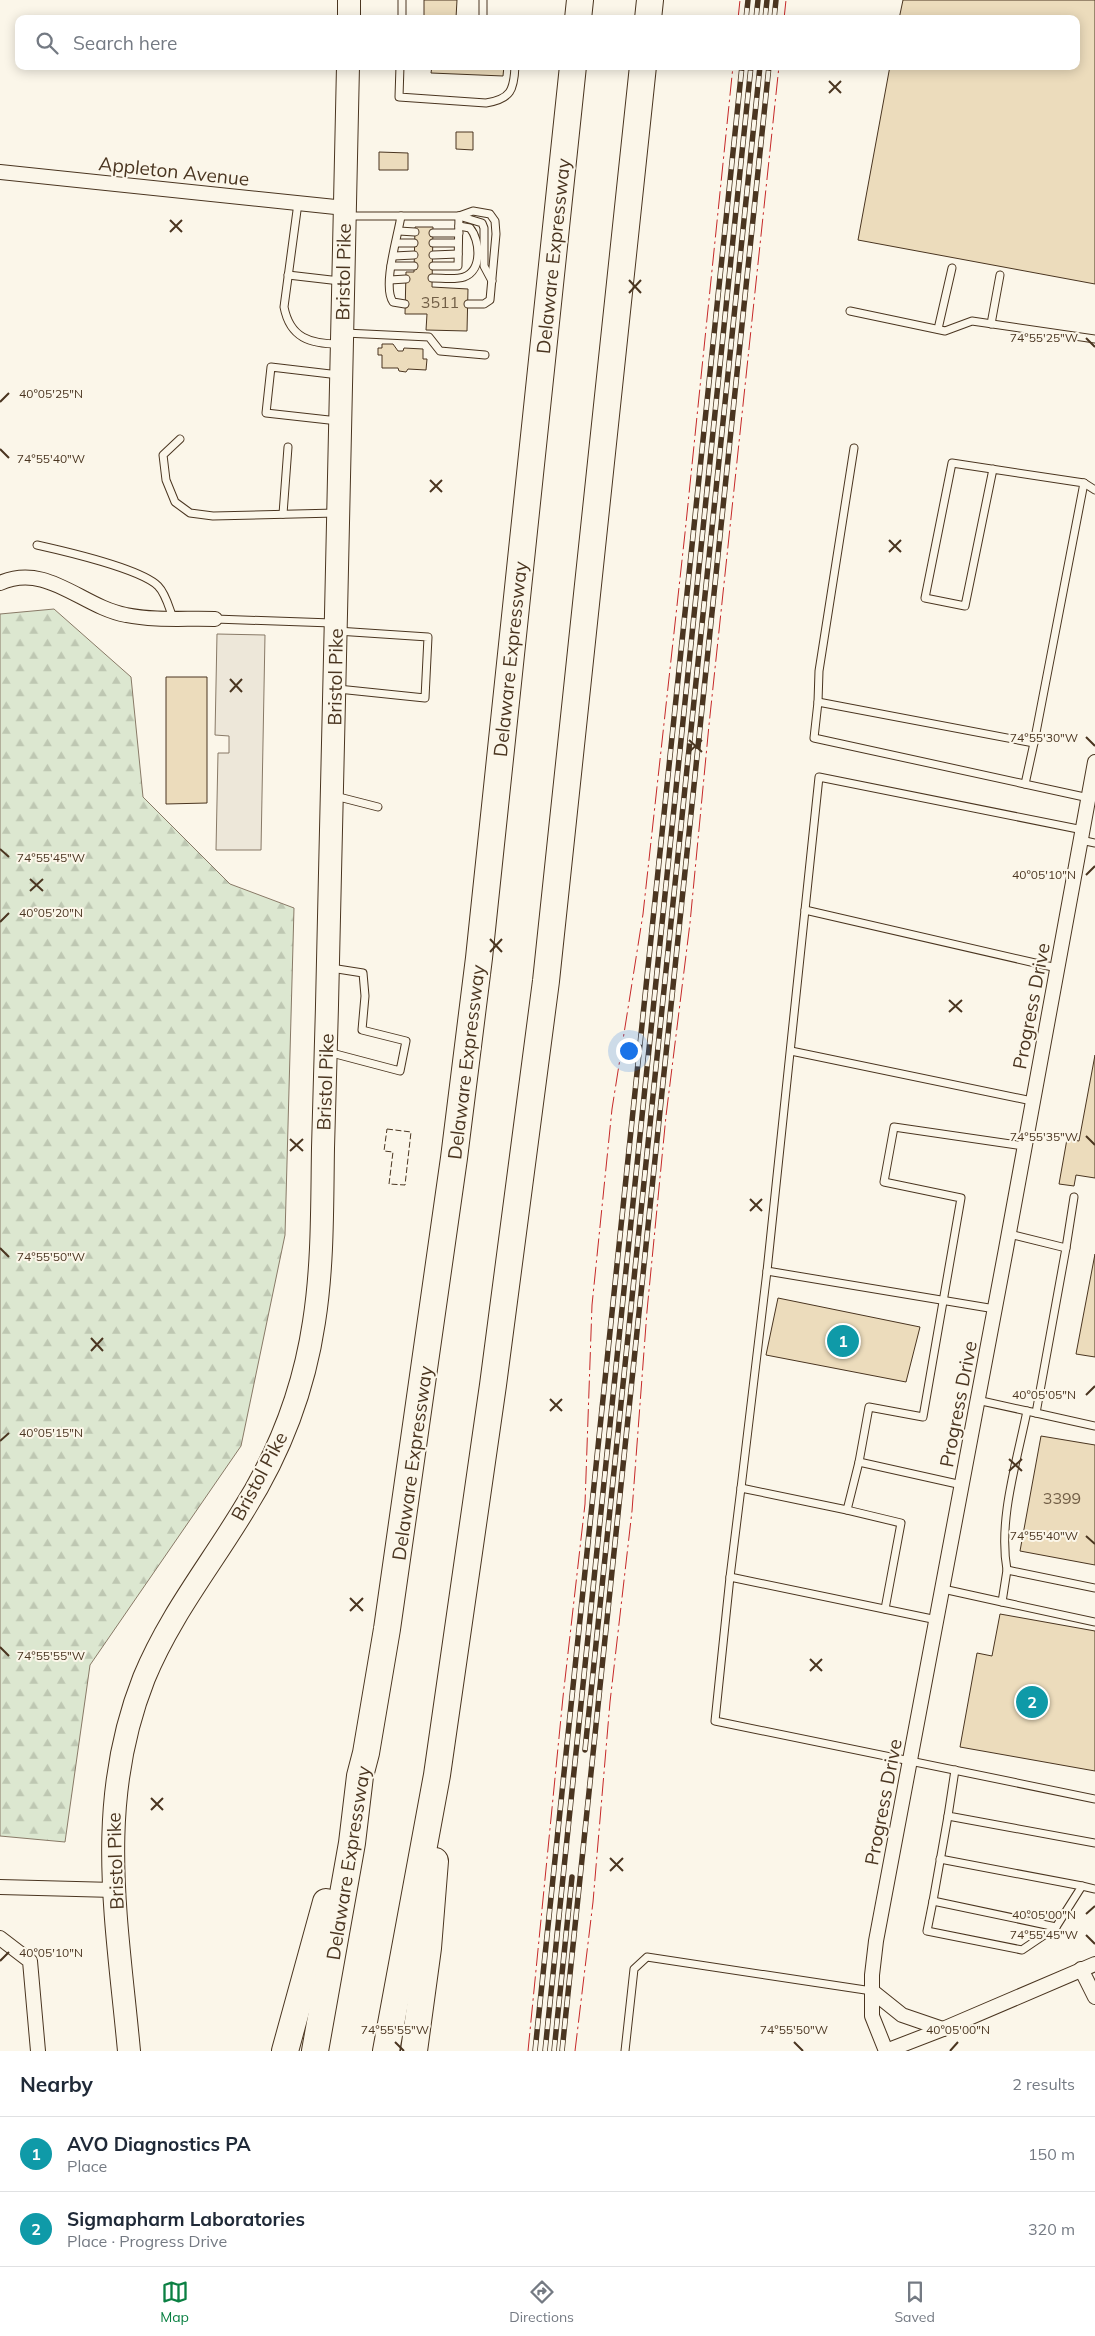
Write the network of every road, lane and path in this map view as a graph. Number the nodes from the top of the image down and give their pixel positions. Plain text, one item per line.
1 (349, 0) edge
2 (402, 0) edge
3 (483, 0) edge
4 (580, 0) edge
5 (650, 0) edge
6 (349, 15) edge
7 (402, 15) edge
8 (483, 15) edge
9 (578, 15) edge
10 (648, 15) edge
11 (348, 70) edge
12 (400, 70) edge
13 (515, 70) edge
14 (573, 70) edge
15 (643, 70) edge
16 (0, 172) edge
17 (298, 203) junction
18 (345, 212) junction
19 (401, 216) junction
20 (459, 216) junction
21 (459, 230) junction
22 (399, 231) junction
23 (415, 232) dead end
24 (433, 233) dead end
25 (397, 243) junction
26 (414, 243) dead end
27 (433, 243) dead end
28 (458, 243) junction
29 (458, 254) junction
30 (414, 255) dead end
31 (433, 255) dead end
32 (394, 256) junction
33 (391, 266) junction
34 (414, 266) dead end
35 (433, 266) dead end
36 (952, 268) dead end
37 (288, 275) junction
38 (1000, 275) dead end
39 (432, 278) dead end
40 (406, 279) dead end
41 (390, 280) junction
42 (343, 282) junction
43 (492, 282) junction
44 (405, 304) dead end
45 (468, 304) dead end
46 (850, 311) dead end
47 (990, 324) junction
48 (938, 329) junction
49 (342, 338) junction
50 (1095, 340) edge
51 (485, 355) dead end
52 (341, 375) junction
53 (341, 421) junction
54 (180, 439) dead end
55 (288, 447) dead end
56 (854, 448) dead end
57 (994, 469) junction
58 (1084, 483) junction
59 (1095, 490) edge
60 (339, 513) junction
61 (283, 514) junction
62 (38, 545) dead end
63 (0, 583) edge
64 (173, 618) junction
65 (215, 619) joint
66 (336, 627) junction
67 (335, 689) junction
68 (818, 702) junction
69 (1034, 743) junction
70 (1095, 762) edge
71 (1025, 784) junction
72 (332, 795) junction
73 (1089, 798) junction
74 (378, 807) dead end
75 (1086, 838) edge
76 (805, 910) junction
77 (328, 967) junction
78 (1057, 968) junction
79 (790, 1051) junction
80 (326, 1052) junction
81 (1032, 1101) junction
82 (1024, 1146) junction
83 (1074, 1198) dead end
84 (1009, 1234) junction
85 (1066, 1248) junction
86 (768, 1271) junction
87 (944, 1300) junction
88 (995, 1309) junction
89 (977, 1400) junction
90 (1027, 1411) junction
91 (1036, 1413) junction
92 (1095, 1426) edge
93 (859, 1462) junction
94 (962, 1486) junction
95 (741, 1488) junction
96 (847, 1510) junction
97 (1007, 1570) junction
98 (730, 1577) junction
99 (1095, 1588) edge
100 (943, 1589) junction
101 (1002, 1602) junction
102 (885, 1609) junction
103 (937, 1620) junction
104 (1095, 1622) edge
105 (910, 1761) junction
106 (955, 1770) junction
107 (436, 1775) junction
108 (360, 1776) junction
109 (1095, 1799) edge
110 (948, 1816) junction
111 (1095, 1843) edge
112 (940, 1859) junction
113 (1082, 1886) junction
114 (0, 1887) edge
115 (1095, 1889) edge
116 (114, 1890) junction
117 (933, 1901) junction
118 (1056, 1926) junction
119 (0, 1938) edge
120 (1095, 1964) edge
121 (1081, 1969) junction
122 (872, 1991) junction
123 (1095, 1997) edge
124 (943, 2030) junction
125 (38, 2051) edge
126 (129, 2051) edge
127 (285, 2051) edge
128 (315, 2051) edge
129 (386, 2051) edge
130 (414, 2051) edge
131 (625, 2051) edge
132 (886, 2051) edge

1 - 6 main road
2 - 7 lane
3 - 8 lane
4 - 9 highway
5 - 10 highway
11 - 18 main road, Bristol Pike
12 - 13 lane
14 - 108 highway, Delaware Expressway
15 - 107 highway
16 - 17 street, Appleton Avenue
17 - 18 street, Appleton Avenue
17 - 37 lane
18 - 19 lane
18 - 42 main road, Bristol Pike
19 - 20 lane
19 - 22 lane
20 - 21 lane
20 - 43 lane
20 - 43 lane
21 - 24 lane
21 - 28 lane
21 - 39 lane
22 - 23 lane
22 - 25 lane
25 - 26 lane
25 - 32 lane
27 - 28 lane
28 - 29 lane
29 - 31 lane
29 - 35 lane
30 - 32 lane
32 - 33 lane
33 - 34 lane
33 - 41 lane
36 - 48 lane
37 - 42 lane
37 - 49 lane
38 - 47 lane
40 - 41 lane
41 - 44 lane
42 - 49 main road, Bristol Pike
43 - 45 lane
46 - 48 lane
47 - 48 lane
47 - 50 lane
49 - 51 lane
49 - 52 main road, Bristol Pike
52 - 53 main road, Bristol Pike
52 - 53 lane
53 - 60 main road, Bristol Pike
54 - 61 lane
55 - 61 lane
56 - 68 lane
57 - 57 lane
57 - 58 lane
58 - 59 lane
58 - 69 lane
60 - 61 lane
60 - 66 main road, Bristol Pike
62 - 64 lane
63 - 64 street
64 - 65 street
65 - 66 lane
66 - 67 main road, Bristol Pike
66 - 67 lane
67 - 72 main road, Bristol Pike
68 - 69 lane
68 - 71 lane
69 - 71 lane
70 - 73 street, Progress Drive
71 - 73 lane
72 - 74 lane
72 - 77 main road, Bristol Pike
73 - 75 street, Progress Drive
75 - 76 lane
75 - 78 street, Progress Drive
76 - 78 lane
76 - 79 lane
77 - 80 main road, Bristol Pike
77 - 80 lane
78 - 81 street, Progress Drive
79 - 81 lane
79 - 86 lane
80 - 116 main road, Bristol Pike
81 - 82 street, Progress Drive
82 - 84 street, Progress Drive
82 - 87 lane
83 - 85 lane
84 - 85 lane
84 - 88 street, Progress Drive
85 - 91 lane
86 - 87 lane
86 - 95 lane
87 - 88 lane
87 - 93 lane
88 - 89 street, Progress Drive
89 - 90 lane
89 - 94 street, Progress Drive
90 - 91 lane
90 - 97 lane
91 - 92 lane
93 - 94 lane
93 - 96 lane
94 - 100 street, Progress Drive
95 - 96 lane
95 - 98 lane
96 - 102 lane
97 - 99 lane
97 - 101 lane
98 - 102 lane
98 - 105 lane
100 - 101 lane
100 - 103 street, Progress Drive
101 - 104 lane
102 - 103 lane
103 - 105 street, Progress Drive
105 - 106 lane
105 - 122 street, Progress Drive
106 - 109 lane
106 - 110 lane
107 - 129 highway
107 - 130 highway
108 - 127 highway
108 - 128 highway, Delaware Expressway
110 - 111 lane
110 - 112 lane
112 - 113 lane
112 - 117 lane
113 - 115 lane
113 - 118 lane
114 - 116 street
116 - 126 main road, Bristol Pike
117 - 118 lane
117 - 118 lane
119 - 125 street
120 - 121 street
121 - 123 street
121 - 124 street
122 - 124 street
122 - 131 lane
122 - 132 street, Progress Drive
124 - 132 street

